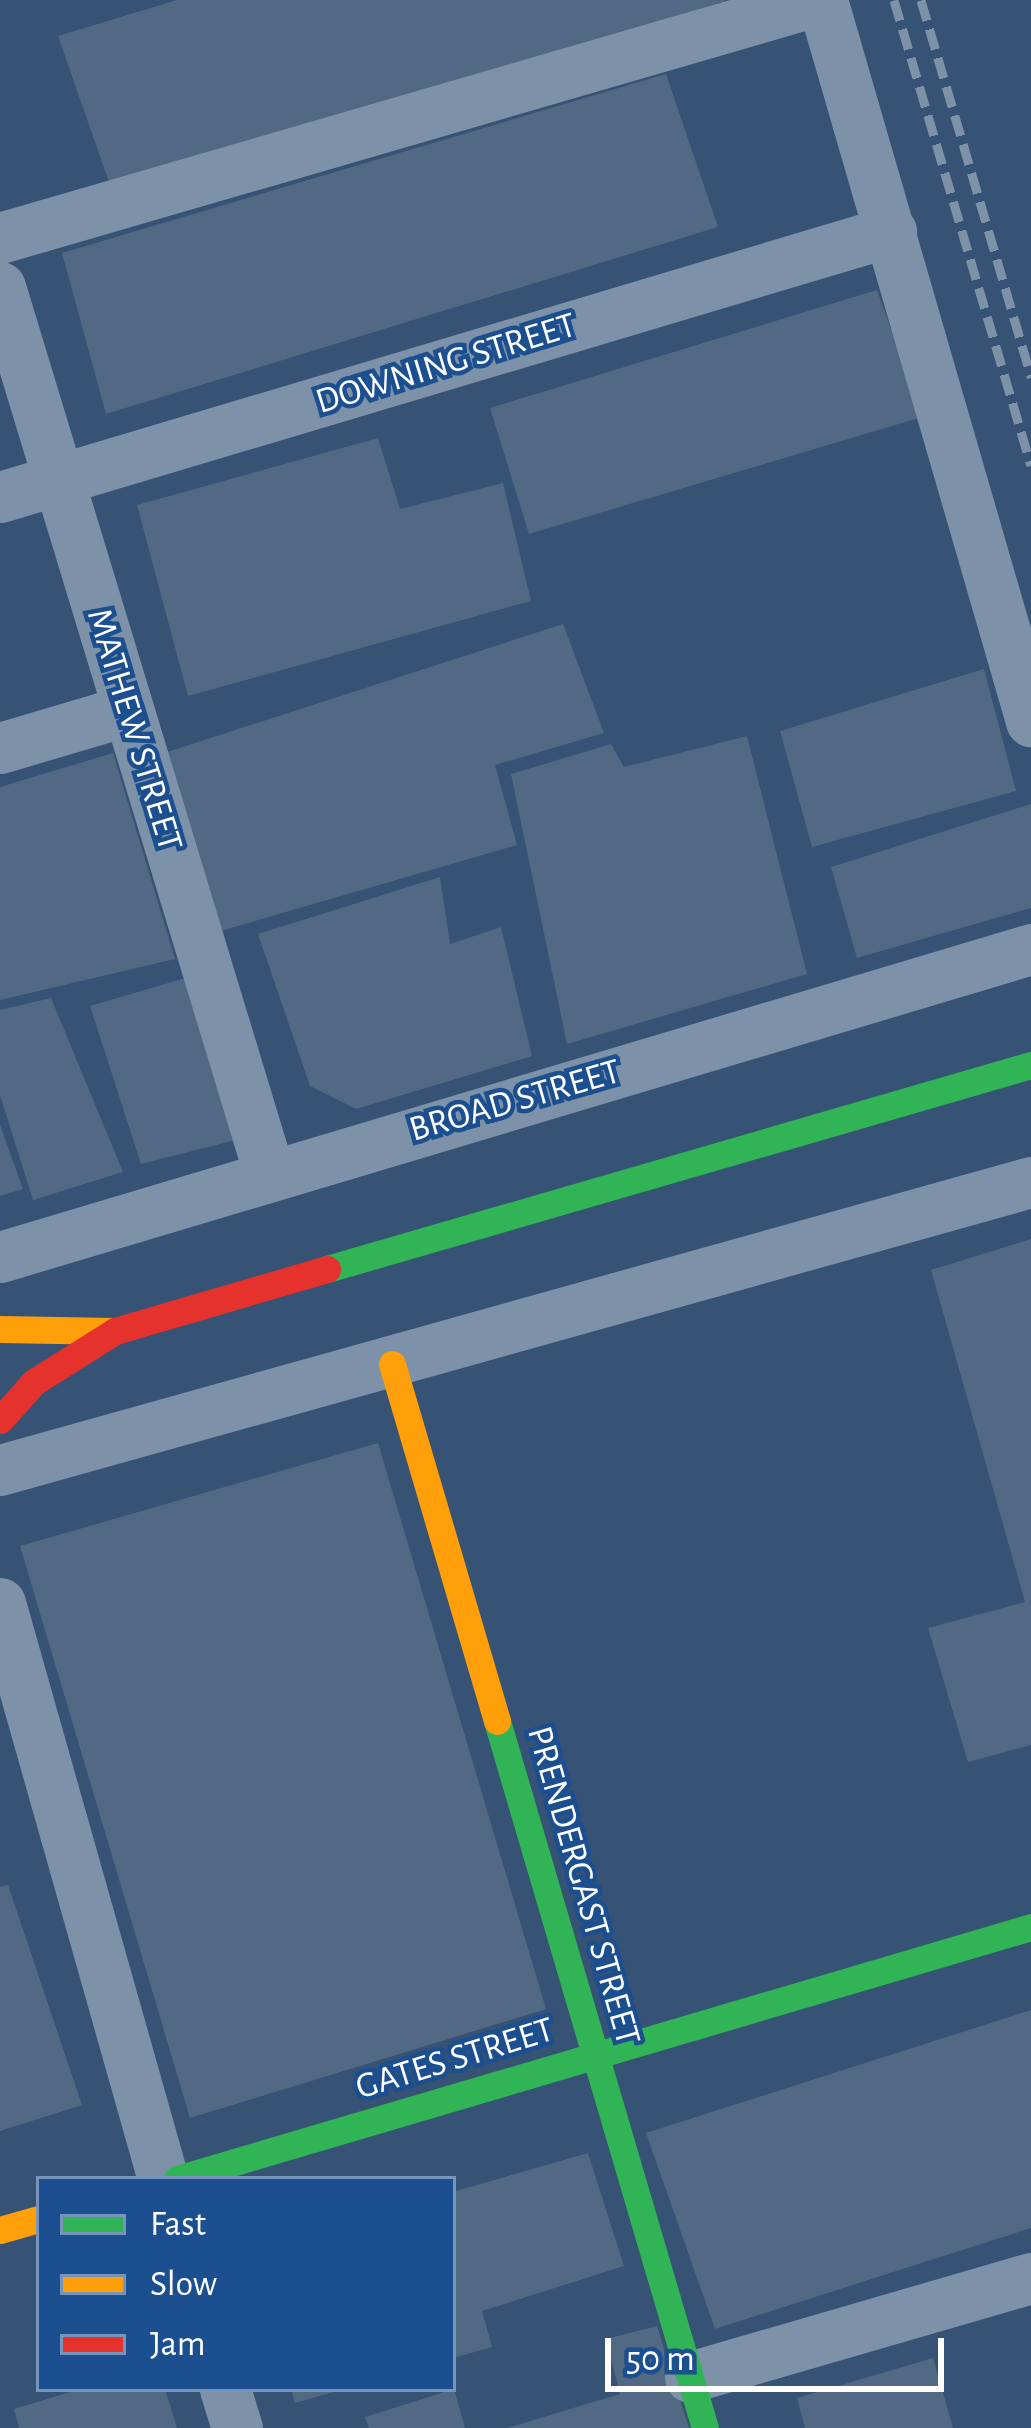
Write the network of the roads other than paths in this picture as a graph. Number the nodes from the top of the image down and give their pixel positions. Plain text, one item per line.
1 (820, 0) edge
2 (892, 231) junction
3 (0, 238) edge
4 (0, 287) edge
5 (58, 479) junction
6 (0, 497) edge
7 (128, 710) junction
8 (1031, 721) edge
9 (0, 748) edge
10 (1031, 949) edge
11 (1031, 1065) edge
12 (269, 1173) junction
13 (1031, 1182) edge
14 (0, 1257) edge
15 (0, 1329) edge
16 (115, 1331) junction
17 (392, 1364) junction
18 (0, 1420) edge
19 (0, 1470) edge
20 (0, 1603) edge
21 (1031, 1928) edge
22 (595, 2055) junction
23 (163, 2176) edge
24 (187, 2176) edge
25 (36, 2220) edge
26 (0, 2230) edge
27 (1031, 2278) edge
28 (690, 2377) junction
29 (227, 2392) edge
30 (237, 2428) edge
31 (705, 2428) edge

1 - 2 street
1 - 3 street
2 - 5 street, DOWNING STREET
2 - 8 street
4 - 5 street, MATHEW STREET
5 - 6 street, DOWNING STREET
5 - 7 street, MATHEW STREET
7 - 9 street
7 - 12 street, MATHEW STREET
10 - 12 street, BROAD STREET
11 - 16 street
12 - 14 street, BROAD STREET
13 - 17 street
15 - 16 street
16 - 18 street
17 - 19 street
17 - 22 street, PRENDERGAST STREET
20 - 23 street
21 - 22 street, GATES STREET
22 - 24 street, GATES STREET
22 - 28 street, PRENDERGAST STREET
25 - 26 street
27 - 28 street
28 - 31 street, PRENDERGAST STREET
29 - 30 street

